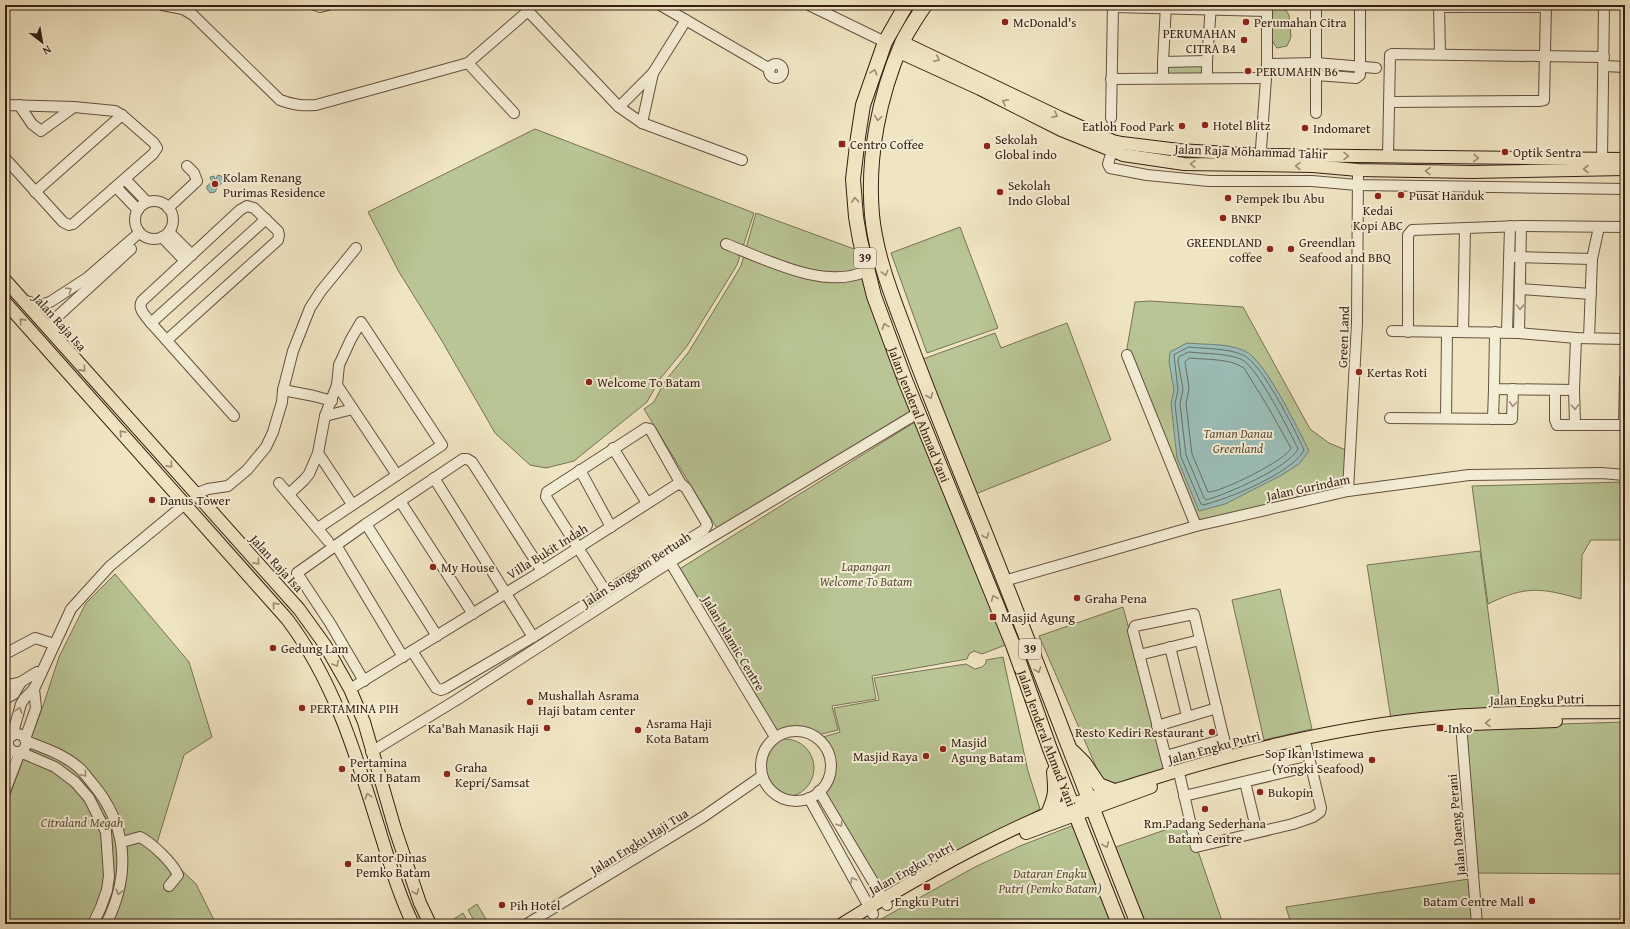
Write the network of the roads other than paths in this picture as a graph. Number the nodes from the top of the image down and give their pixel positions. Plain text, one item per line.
1 (162, 5) edge
2 (315, 5) edge
3 (328, 5) edge
4 (660, 5) edge
5 (809, 5) edge
6 (906, 5) edge
7 (925, 5) edge
8 (1316, 5) edge
9 (1360, 5) edge
10 (1604, 5) edge
11 (1113, 6) edge
12 (1166, 6) edge
13 (1439, 6) edge
14 (1546, 6) edge
15 (178, 7) edge
16 (1211, 7) edge
17 (530, 8) edge
18 (1267, 8) edge
19 (686, 20) junction
20 (885, 42) junction
21 (901, 47) junction
22 (1440, 54) junction
23 (1546, 56) junction
24 (1207, 61) junction
25 (1163, 62) junction
26 (1604, 62) junction
27 (468, 63) junction
28 (1316, 63) junction
29 (1267, 64) junction
30 (1361, 67) junction
31 (1625, 67) edge
32 (1376, 68) dead end
33 (770, 69) dead end
34 (653, 73) junction
35 (1316, 75) junction
36 (1163, 78) junction
37 (1207, 78) junction
38 (1266, 78) junction
39 (1111, 79) junction
40 (1390, 102) junction
41 (5, 105) edge
42 (19, 105) junction
43 (74, 107) junction
44 (619, 107) junction
45 (514, 113) dead end
46 (1316, 113) dead end
47 (122, 115) junction
48 (1111, 118) dead end
49 (642, 123) junction
50 (1112, 150) junction
51 (1388, 157) junction
52 (5, 158) edge
53 (1625, 159) edge
54 (742, 160) dead end
55 (1260, 160) junction
56 (1603, 164) junction
57 (1223, 165) junction
58 (187, 166) dead end
59 (1625, 169) edge
60 (1358, 170) junction
61 (1472, 172) junction
62 (125, 179) junction
63 (1220, 181) junction
64 (1357, 185) junction
65 (116, 187) junction
66 (1471, 187) junction
67 (1625, 189) edge
68 (35, 192) junction
69 (147, 202) junction
70 (168, 208) junction
71 (138, 210) junction
72 (266, 219) junction
73 (1510, 226) junction
74 (1522, 226) junction
75 (1599, 227) junction
76 (1625, 227) edge
77 (1465, 229) junction
78 (141, 234) junction
79 (165, 234) junction
80 (726, 244) dead end
81 (356, 248) dead end
82 (1510, 257) junction
83 (1521, 257) junction
84 (188, 258) junction
85 (1592, 259) junction
86 (868, 270) junction
87 (5, 280) edge
88 (1520, 289) junction
89 (1591, 294) junction
90 (21, 300) junction
91 (5, 302) edge
92 (151, 323) junction
93 (1392, 331) dead end
94 (1408, 332) junction
95 (1447, 332) junction
96 (1463, 332) junction
97 (1495, 332) junction
98 (1507, 332) junction
99 (1519, 333) junction
100 (1576, 338) junction
101 (1589, 338) junction
102 (1625, 339) edge
103 (57, 340) junction
104 (167, 340) junction
105 (1127, 356) dead end
106 (1625, 378) edge
107 (95, 382) junction
108 (337, 385) junction
109 (1494, 388) junction
110 (1513, 389) junction
111 (283, 390) junction
112 (1574, 390) junction
113 (1555, 391) junction
114 (84, 392) junction
115 (332, 400) junction
116 (353, 410) junction
117 (918, 413) junction
118 (234, 416) dead end
119 (325, 416) junction
120 (1390, 418) dead end
121 (1446, 418) junction
122 (1493, 419) junction
123 (1575, 424) junction
124 (1624, 425) edge
125 (613, 448) junction
126 (318, 453) junction
127 (328, 469) junction
128 (580, 470) junction
129 (309, 474) junction
130 (397, 475) junction
131 (1625, 475) edge
132 (434, 478) junction
133 (279, 483) dead end
134 (678, 484) junction
135 (1348, 491) junction
136 (196, 494) junction
137 (290, 494) junction
138 (971, 499) junction
139 (400, 501) junction
140 (647, 503) junction
141 (185, 504) junction
142 (352, 504) junction
143 (956, 505) junction
144 (366, 524) junction
145 (1196, 526) junction
146 (611, 527) junction
147 (318, 528) junction
148 (332, 543) junction
149 (577, 547) junction
150 (670, 562) junction
151 (542, 571) junction
152 (1004, 581) junction
153 (506, 592) junction
154 (606, 592) junction
155 (299, 609) junction
156 (472, 614) junction
157 (287, 619) junction
158 (437, 636) junction
159 (533, 637) junction
160 (1200, 640) junction
161 (54, 644) junction
162 (1170, 647) junction
163 (412, 651) junction
164 (5, 654) edge
165 (1139, 655) junction
166 (403, 657) junction
167 (41, 674) junction
168 (364, 681) junction
169 (21, 682) junction
170 (5, 686) edge
171 (34, 689) junction
172 (350, 689) junction
173 (5, 699) edge
174 (1216, 708) junction
175 (1625, 712) edge
176 (1188, 716) junction
177 (1625, 719) edge
178 (1460, 724) junction
179 (1157, 726) junction
180 (12, 736) junction
181 (775, 737) junction
182 (1224, 739) junction
183 (26, 740) junction
184 (1306, 745) junction
185 (1069, 748) junction
186 (15, 750) junction
187 (371, 752) junction
188 (1166, 756) junction
189 (1228, 756) junction
190 (1054, 759) junction
191 (68, 760) junction
192 (5, 762) edge
193 (1311, 766) junction
194 (61, 770) junction
195 (1175, 775) junction
196 (762, 776) junction
197 (1245, 782) junction
198 (5, 791) edge
199 (820, 791) junction
200 (1114, 791) junction
201 (1184, 796) junction
202 (808, 798) junction
203 (1090, 804) junction
204 (1073, 810) junction
205 (1048, 814) junction
206 (117, 828) junction
207 (394, 829) junction
208 (106, 832) junction
209 (1257, 832) junction
210 (380, 833) junction
211 (122, 842) junction
212 (169, 886) dead end
213 (885, 902) junction
214 (871, 911) junction
215 (93, 924) edge
216 (106, 924) edge
217 (413, 924) edge
218 (430, 924) edge
219 (527, 924) edge
220 (842, 924) edge
221 (856, 924) edge
222 (1119, 924) edge
223 (1138, 924) edge
224 (1477, 924) edge

1 - 15 street
2 - 3 street
4 - 19 street
5 - 20 street
6 - 20 highway, Jalan Jenderal Ahmad Yani / 39
7 - 21 highway, Jalan Jenderal Ahmad Yani / 39
8 - 28 street
9 - 30 street
10 - 26 street
11 - 12 street
11 - 39 street
12 - 16 street
12 - 25 street
13 - 14 street
13 - 22 street
14 - 23 street
15 - 27 street
16 - 18 street
16 - 24 street
17 - 27 street
17 - 44 street
18 - 29 street
19 - 33 street
19 - 34 street
86 -> 20 highway, Jalan Jenderal Ahmad Yani / 39
50 -> 21 main road, Jalan Raja Mohammad Tahir
21 -> 55 main road, Jalan Raja Mohammad Tahir
21 -> 138 highway, Jalan Jenderal Ahmad Yani / 39
22 - 23 street
22 - 40 street
23 - 26 street
23 - 40 street
24 - 25 street
24 - 37 street
25 - 36 street
26 - 31 street
26 - 56 street
27 - 45 street
28 - 29 street
28 - 30 street
28 - 35 street
29 - 38 street
30 - 32 street
30 - 35 street
34 - 44 street
34 - 49 street
35 - 46 street
36 - 37 street
36 - 39 street
37 - 38 street
38 - 55 street
39 - 48 street
40 - 51 street
41 - 42 street
42 - 43 street
42 - 43 street
43 - 47 street
44 - 49 street
47 - 62 street
47 - 68 street
49 - 54 street
57 -> 50 main road, Jalan Raja Mohammad Tahir
50 - 63 street
55 -> 51 main road, Jalan Raja Mohammad Tahir
51 -> 56 main road, Jalan Raja Mohammad Tahir
52 - 68 street
53 - 56 main road, Jalan Raja Mohammad Tahir
55 - 57 main road, Jalan Raja Mohammad Tahir
60 -> 55 main road, Jalan Raja Mohammad Tahir
56 - 59 main road, Jalan Raja Mohammad Tahir
56 -> 61 main road, Jalan Raja Mohammad Tahir
57 - 63 street
58 - 70 street
61 -> 60 main road, Jalan Raja Mohammad Tahir
60 - 64 street, Green Land
61 - 66 street
62 - 65 street
62 - 69 street
63 - 64 street
64 - 66 street
64 - 135 street, Green Land
65 - 68 street
65 - 71 street
66 - 67 street
69 - 70 street
69 - 71 street
70 - 79 street
71 - 78 street
72 - 84 street
72 - 92 street
72 - 104 street
73 - 74 street
73 - 77 street
73 - 82 street
74 - 75 street
74 - 83 street
75 - 76 street
75 - 85 street
77 - 94 street
77 - 96 street
78 - 79 street
90 -> 78 street
78 - 103 street
79 - 84 street
80 - 86 street
81 - 111 street
82 - 83 street
82 - 98 street
83 - 85 street
83 - 88 street
84 - 92 street
85 - 89 street
117 -> 86 highway, Jalan Jenderal Ahmad Yani / 39
87 - 90 main road, Jalan Raja Isa
88 - 89 street
88 -> 99 street
89 - 101 street
90 - 103 main road, Jalan Raja Isa
114 -> 91 main road
92 - 104 street
93 - 94 street
94 - 95 street
95 - 96 street
95 - 121 street
96 - 97 street
97 - 98 street
97 - 109 street
98 - 99 street
99 - 100 street
100 - 101 street
100 - 112 street
101 - 102 street
103 -> 107 main road, Jalan Raja Isa
104 - 118 street
105 - 145 street
106 - 124 street
107 - 114 main road
107 -> 136 main road, Jalan Raja Isa
108 - 115 street
108 - 116 street
108 - 130 street
109 - 110 street
109 - 122 street
110 - 113 street
110 -> 122 street
111 - 115 street
111 - 136 street
112 - 113 street
112 -> 123 street
113 - 123 street
141 -> 114 main road
115 - 119 street
116 - 119 street
116 - 130 street
117 - 143 highway, Jalan Jenderal Ahmad Yani / 39
117 - 150 street, Jalan Sanggam Bertuah
119 - 126 street
120 - 121 street
121 - 122 street
123 - 124 street
125 - 128 street
125 - 134 street
125 - 140 street
126 - 127 street
126 - 129 street
127 - 129 street
127 - 142 street
128 - 146 street
128 - 149 street
129 - 137 street
130 - 142 street
131 - 135 street, Jalan Gurindam
132 - 139 street
132 - 151 street
132 - 153 street
133 - 137 street
134 - 140 street, Villa Bukit Indah
134 - 154 street
135 - 145 street, Jalan Gurindam
136 -> 155 main road, Jalan Raja Isa
137 - 147 street
138 - 143 highway
138 -> 152 highway, Jalan Jenderal Ahmad Yani / 39
139 - 144 street
139 - 156 street
140 - 146 street, Villa Bukit Indah
157 -> 141 main road
141 - 161 street
142 - 147 street
190 -> 143 highway, Jalan Jenderal Ahmad Yani / 39
144 - 148 street
144 - 158 street
145 - 152 street, Jalan Gurindam
146 - 149 street, Villa Bukit Indah
147 - 148 street
148 - 166 street
148 - 168 street
149 - 151 street, Villa Bukit Indah
149 - 154 street
150 - 181 street, Jalan Islamic Centre
150 - 187 street, Jalan Sanggam Bertuah
151 - 153 street, Villa Bukit Indah
152 -> 185 highway, Jalan Jenderal Ahmad Yani / 39
153 - 156 street, Villa Bukit Indah
153 - 159 street
154 - 159 street
155 - 157 main road
155 -> 172 main road, Jalan Raja Isa
156 - 158 street, Villa Bukit Indah
210 -> 157 main road
158 - 163 street, Villa Bukit Indah
159 - 163 street
160 - 162 street
160 - 165 street
160 - 174 street
161 - 164 street
161 - 167 street
162 - 165 street
162 - 176 street
163 - 166 street, Villa Bukit Indah
165 - 179 street
166 - 168 street, Villa Bukit Indah
167 - 169 street
167 - 171 street
168 - 172 street, Villa Bukit Indah
169 - 170 street
169 - 173 street
180 -> 171 street
171 - 183 street
172 - 187 main road, Jalan Raja Isa
174 - 176 street
174 - 182 street
175 - 189 main road, Jalan Engku Putri
176 - 179 street
177 -> 178 main road, Jalan Engku Putri
178 - 184 main road, Jalan Engku Putri
178 - 224 street, Jalan Daeng Perani
179 - 188 street
180 - 183 street
180 - 186 street
181 - 196 street
181 - 199 street
182 - 188 street
182 - 189 street
183 - 186 street
183 - 191 street
184 - 193 street
184 - 195 main road, Jalan Engku Putri
185 - 200 highway
185 - 203 highway, Jalan Jenderal Ahmad Yani / 39
186 - 192 street
186 - 194 street
186 - 198 street
187 - 207 main road, Jalan Raja Isa
188 - 195 street
189 - 195 main road, Jalan Engku Putri
190 - 204 highway, Jalan Jenderal Ahmad Yani / 39
190 - 205 highway
191 - 194 street
191 -> 206 street
193 - 197 street
193 - 209 street
194 - 208 street
195 - 200 main road, Jalan Engku Putri
195 - 201 street
195 - 203 main road, Jalan Engku Putri
196 - 202 street
196 - 219 street, Jalan Engku Haji Tua
197 - 201 street
197 - 209 street
199 - 202 street
199 -> 213 street
200 - 203 main road, Jalan Engku Putri
201 - 209 street
214 -> 202 street
203 - 204 main road, Jalan Engku Putri
203 -> 223 highway, 39
204 - 205 main road, Jalan Engku Putri
204 - 213 main road, Jalan Engku Putri
204 - 222 highway, 39
205 - 213 main road, Jalan Engku Putri
206 - 208 street
206 - 211 street
207 - 210 main road
207 -> 218 main road, Jalan Raja Isa
208 - 215 street
210 - 217 main road
211 - 212 street
211 -> 216 street
213 - 214 main road, Jalan Engku Putri
214 - 220 main road, Jalan Engku Putri
214 - 221 main road, Jalan Engku Putri

